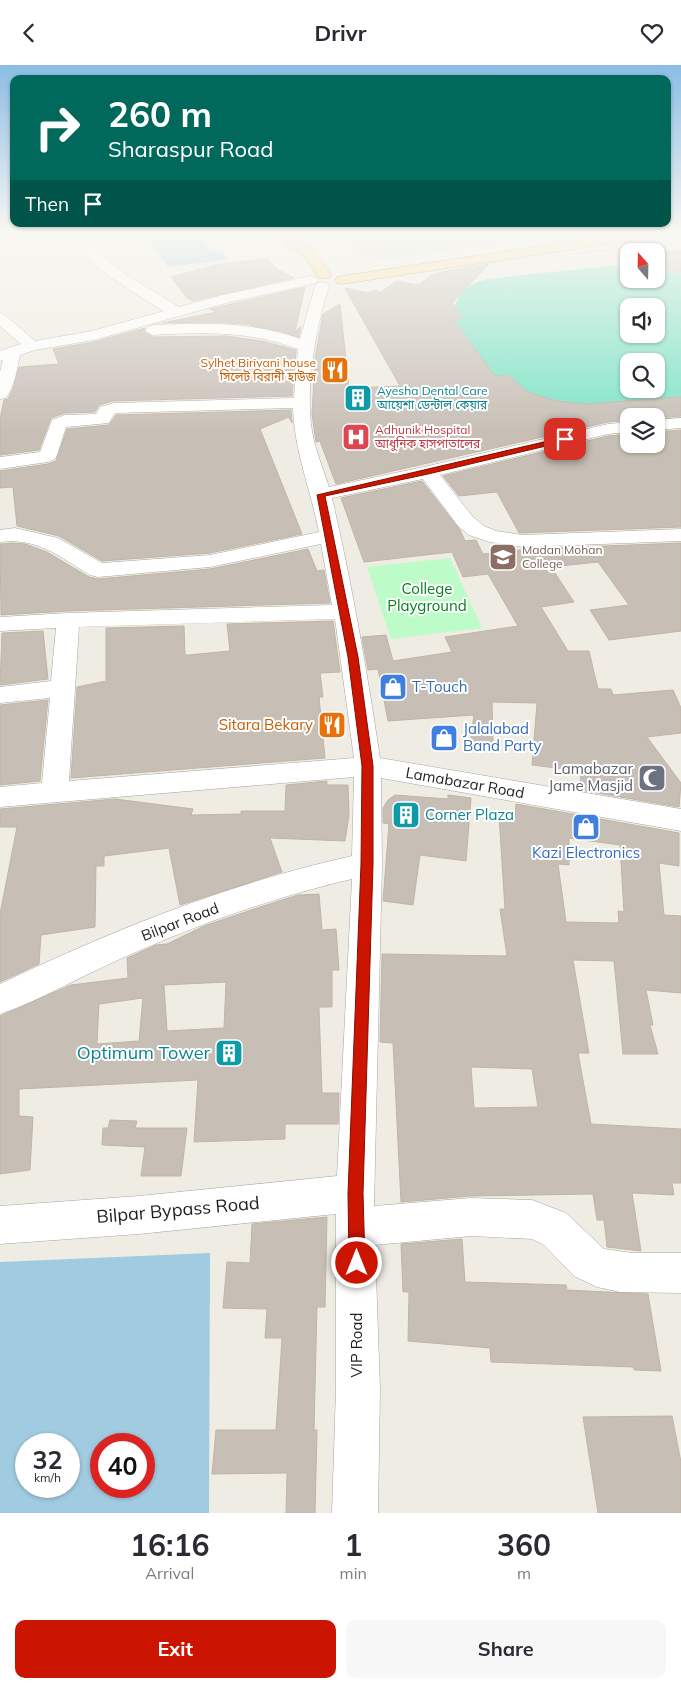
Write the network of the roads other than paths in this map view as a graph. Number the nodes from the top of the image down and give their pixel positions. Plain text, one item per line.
1 (157, 301) edge
2 (225, 301) edge
3 (318, 301) edge
4 (176, 311) junction
5 (0, 318) edge
6 (94, 335) junction
7 (32, 346) junction
8 (306, 347) junction
9 (6, 354) edge
10 (0, 394) edge
11 (302, 403) junction
12 (681, 423) edge
13 (665, 424) edge
14 (620, 428) edge
15 (0, 463) edge
16 (428, 472) junction
17 (321, 495) junction
18 (681, 535) edge
19 (330, 536) junction
20 (0, 537) edge
21 (344, 612) junction
22 (68, 620) junction
23 (0, 624) edge
24 (62, 688) junction
25 (0, 695) edge
26 (368, 766) junction
27 (55, 792) junction
28 (0, 797) edge
29 (681, 821) edge
30 (367, 864) junction
31 (0, 1000) edge
32 (356, 1210) junction
33 (0, 1225) edge
34 (681, 1273) edge
35 (355, 1513) edge

1 - 4 street
2 - 4 street
3 - 8 street, VIP Road
4 - 6 street
5 - 7 street
6 - 7 street
6 - 8 street
7 - 9 street
8 - 11 street, VIP Road
9 - 10 street
11 - 15 street
11 - 17 street, VIP Road
12 - 13 street
14 - 16 street
16 - 17 street
16 - 18 street
17 - 19 street, VIP Road
19 - 20 street
19 - 21 street, VIP Road
21 - 22 street
21 - 26 street, VIP Road
22 - 23 street
22 - 24 street
24 - 25 street
24 - 27 street
26 - 27 street, Lamabazar Road
26 - 29 street, Lamabazar Road
26 - 30 street, VIP Road
27 - 28 street, Lamabazar Road
30 - 31 street, Bilpar Road
30 - 32 street, VIP Road
32 - 33 street, Bilpar Bypass Road
32 - 34 street, Bilpar Bypass Road
32 - 35 street, VIP Road

